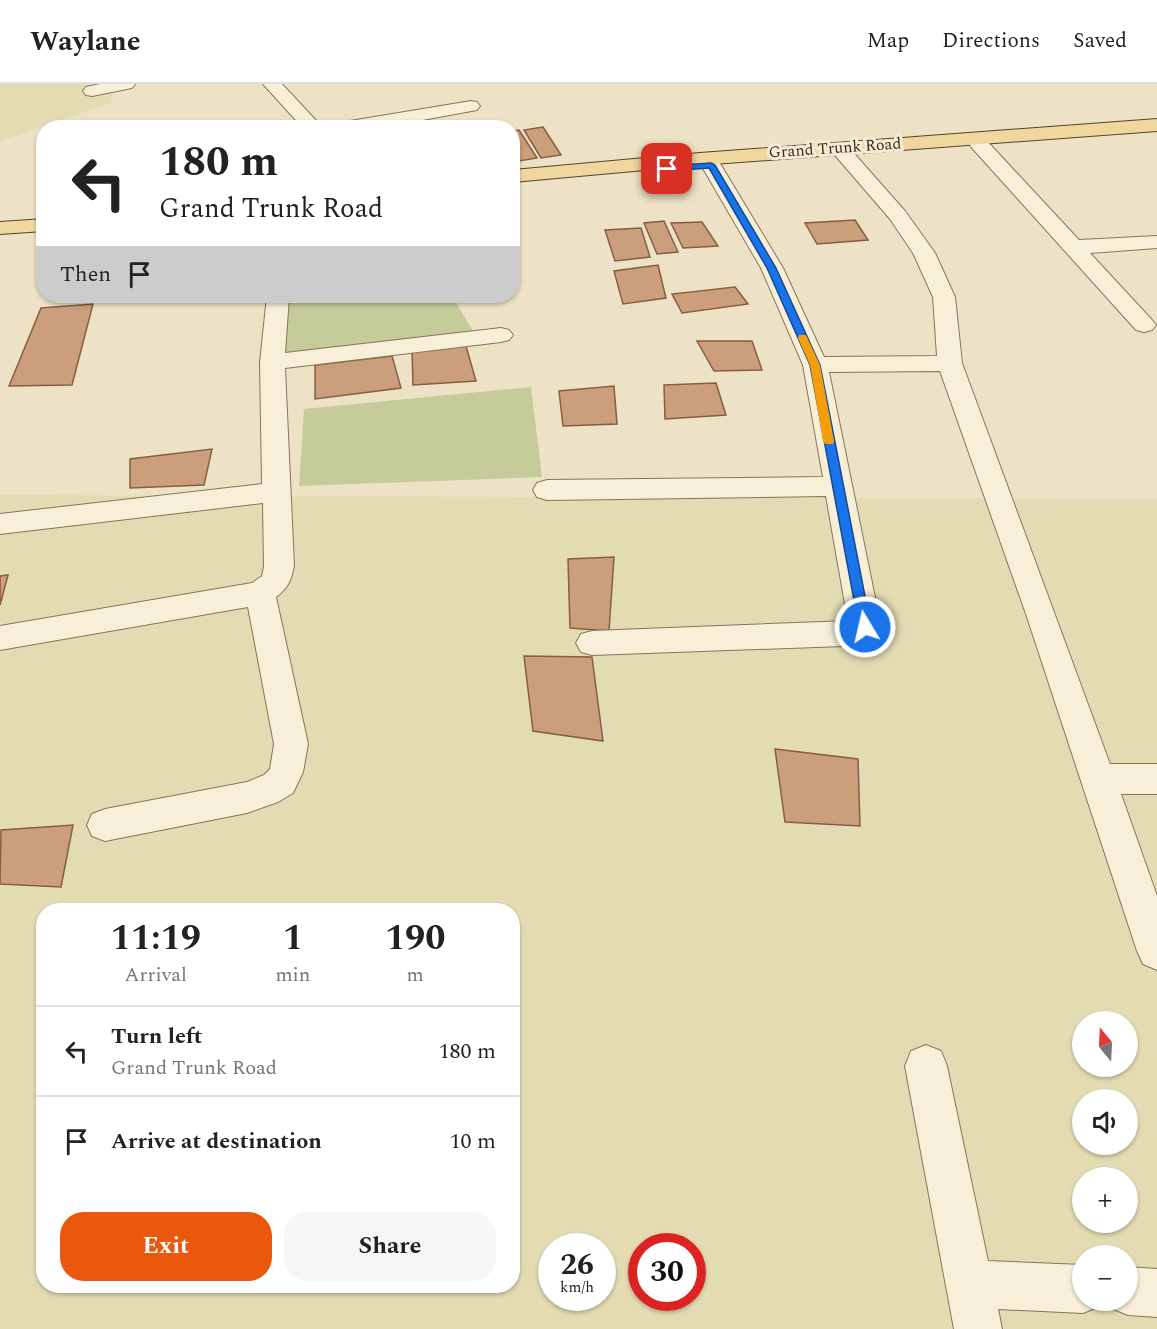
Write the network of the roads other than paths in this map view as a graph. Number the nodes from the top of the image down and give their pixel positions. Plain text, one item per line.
1 (126, 84) edge
2 (302, 84) edge
3 (275, 87) edge
4 (92, 91) dead end
5 (471, 106) dead end
6 (306, 120) edge
7 (390, 120) edge
8 (1157, 125) edge
9 (1157, 132) edge
10 (979, 144) junction
11 (844, 154) junction
12 (711, 165) junction
13 (520, 175) edge
14 (520, 182) edge
15 (36, 220) edge
16 (36, 226) edge
17 (1, 228) edge
18 (1157, 242) edge
19 (1073, 247) junction
20 (277, 303) edge
21 (1144, 325) dead end
22 (501, 335) dead end
23 (272, 362) junction
24 (950, 363) junction
25 (815, 365) junction
26 (837, 486) junction
27 (547, 490) dead end
28 (277, 492) junction
29 (0, 524) edge
30 (260, 593) junction
31 (0, 638) edge
32 (592, 643) dead end
33 (1097, 779) junction
34 (1157, 779) edge
35 (105, 825) dead end
36 (1157, 951) edge
37 (926, 1066) dead end
38 (969, 1284) junction
39 (1072, 1289) edge
40 (1138, 1292) edge
41 (1157, 1293) edge
42 (978, 1329) edge

1 - 4 street
2 - 3 street
3 - 6 street
5 - 7 street
8 - 13 main road, Grand Trunk Road
9 - 10 main road, Grand Trunk Road
10 - 11 main road, Grand Trunk Road
10 - 19 street
11 - 12 main road, Grand Trunk Road
11 - 24 street
12 - 14 main road, Grand Trunk Road
12 - 25 street
15 - 17 main road
16 - 17 main road
18 - 19 street
19 - 21 street
20 - 23 street
22 - 23 street
23 - 28 street
24 - 25 street
24 - 33 street
25 - 26 street
26 - 27 street
26 - 32 street
28 - 29 street
28 - 30 street
30 - 31 street
30 - 35 street
33 - 34 street
33 - 36 street
37 - 38 street
38 - 39 street
38 - 42 street
40 - 41 street

